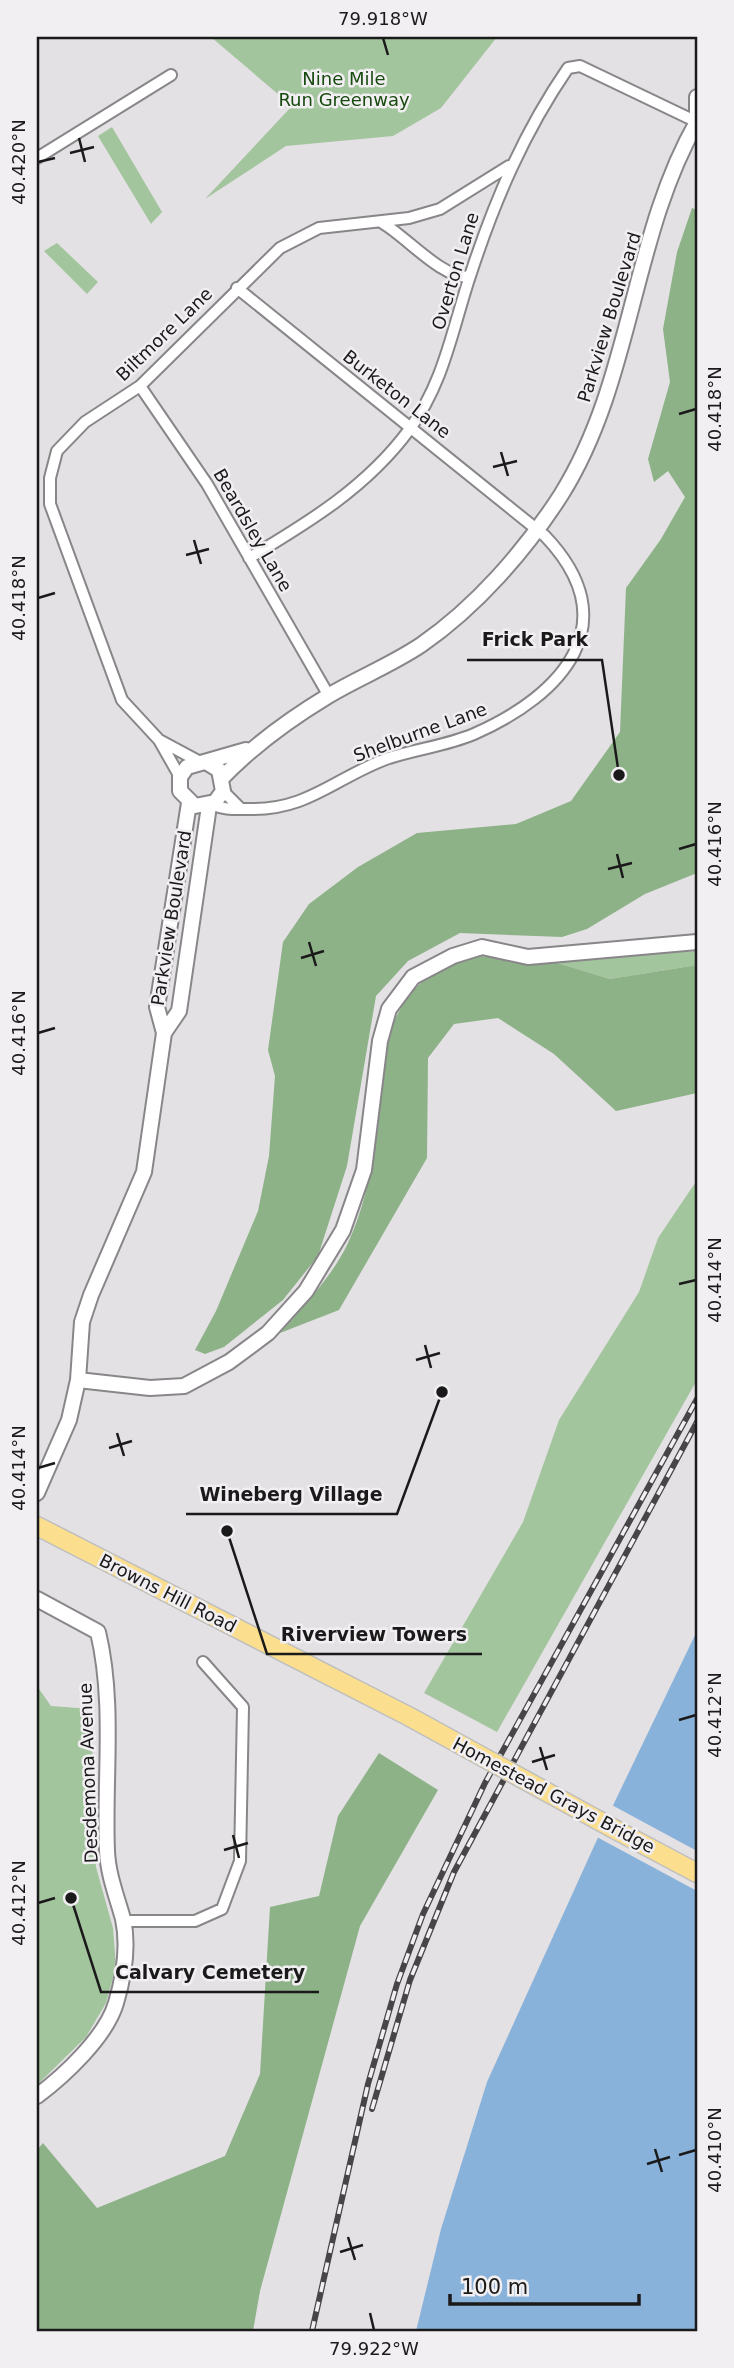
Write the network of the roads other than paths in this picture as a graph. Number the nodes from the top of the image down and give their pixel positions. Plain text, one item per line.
1 (171, 75) dead end
2 (697, 97) edge
3 (697, 122) edge
4 (37, 158) edge
5 (509, 166) junction
6 (381, 222) junction
7 (470, 277) junction
8 (237, 288) junction
9 (140, 386) junction
10 (411, 428) junction
11 (536, 528) junction
12 (249, 558) junction
13 (329, 696) junction
14 (159, 740) junction
15 (251, 748) junction
16 (203, 762) junction
17 (180, 777) junction
18 (223, 784) junction
19 (189, 803) junction
20 (210, 805) junction
21 (241, 809) junction
22 (697, 942) edge
23 (164, 1033) junction
24 (78, 1380) junction
25 (37, 1493) edge
26 (37, 1526) edge
27 (37, 1599) edge
28 (204, 1662) dead end
29 (411, 1717) joint
30 (697, 1873) edge
31 (123, 1921) junction
32 (37, 2096) edge

1 - 4 street
2 - 3 street, Parkview Boulevard
3 - 5 street, Overton Lane
3 - 11 street, Parkview Boulevard
5 - 6 street, Biltmore Lane
5 - 7 street, Overton Lane
6 - 7 street
6 - 8 street, Biltmore Lane
7 - 10 street, Overton Lane
8 - 9 street, Biltmore Lane
8 - 10 street, Burketon Lane
9 - 12 street, Beardsley Lane
9 - 14 street, Biltmore Lane
10 - 11 street, Burketon Lane
10 - 12 street, Overton Lane
11 - 13 street, Parkview Boulevard
11 - 21 street, Shelburne Lane
12 - 13 street, Beardsley Lane
13 - 15 street, Parkview Boulevard
14 - 16 street
14 - 17 street
15 - 16 street, Parkview Boulevard
15 - 18 street, Parkview Boulevard
16 - 17 street, Parkview Boulevard
16 - 18 street
17 - 19 street, Parkview Boulevard
18 - 20 street, Parkview Boulevard
18 - 21 street
19 - 20 street, Parkview Boulevard
19 - 23 street, Parkview Boulevard
20 - 21 street, Shelburne Lane
20 - 23 street, Parkview Boulevard
22 - 24 street
23 - 24 street, Parkview Boulevard
24 - 25 street, Parkview Boulevard
26 - 29 main road, Browns Hill Road
27 - 31 street, Desdemona Avenue
28 - 31 street
29 - 30 main road, Homestead Grays Bridge, bridge
31 - 32 street, Desdemona Avenue

